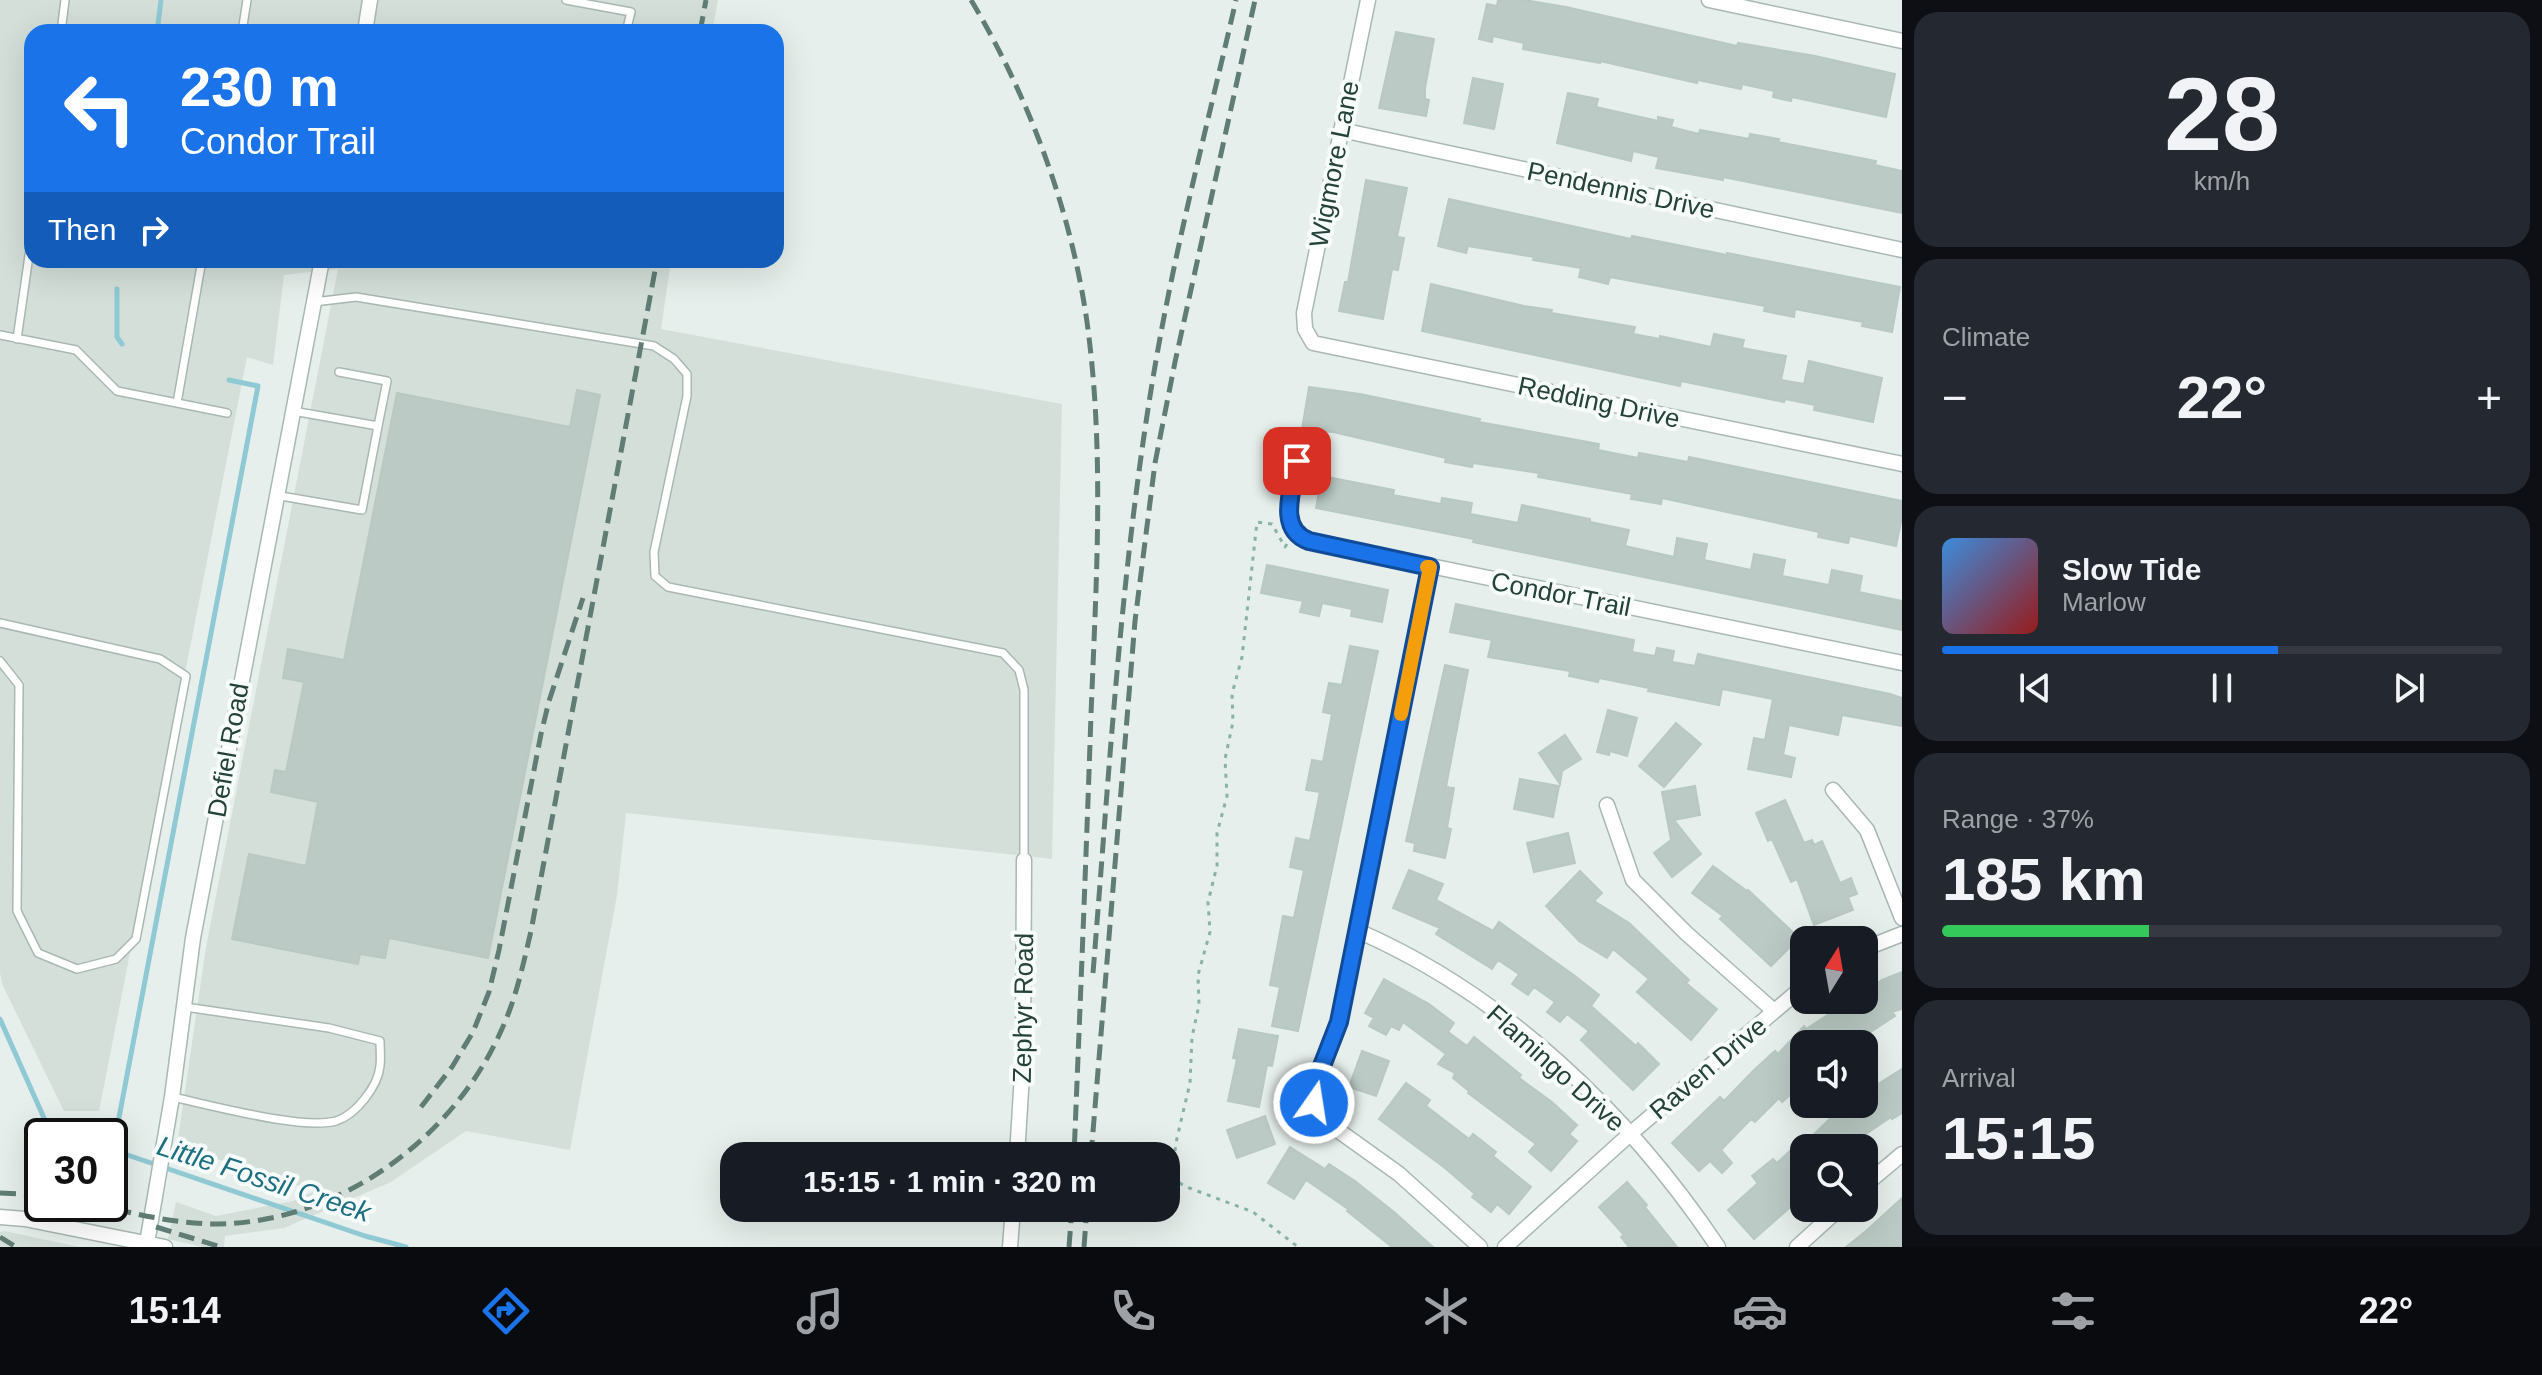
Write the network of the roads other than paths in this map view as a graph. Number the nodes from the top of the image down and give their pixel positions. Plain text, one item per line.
1 (65, 0) edge
2 (247, 0) edge
3 (370, 0) edge
4 (566, 0) edge
5 (1368, 0) edge
6 (1709, 0) edge
7 (62, 24) edge
8 (243, 24) edge
9 (366, 24) edge
10 (628, 24) edge
11 (1902, 41) edge
12 (1341, 130) junction
13 (1902, 250) edge
14 (27, 268) edge
15 (201, 268) edge
16 (320, 268) edge
17 (314, 302) junction
18 (1305, 329) joint
19 (0, 335) edge
20 (17, 339) junction
21 (339, 372) dead end
22 (177, 403) junction
23 (293, 411) junction
24 (227, 413) dead end
25 (378, 426) junction
26 (1297, 461) dead end
27 (1901, 461) edge
28 (275, 495) junction
29 (1430, 567) junction
30 (0, 623) edge
31 (0, 661) edge
32 (1902, 663) edge
33 (1833, 790) dead end
34 (1607, 805) dead end
35 (1024, 860) joint
36 (1902, 918) edge
37 (1358, 931) junction
38 (1902, 934) edge
39 (1878, 943) edge
40 (1790, 998) edge
41 (185, 1007) junction
42 (1774, 1011) junction
43 (172, 1097) junction
44 (1630, 1134) junction
45 (1018, 1142) edge
46 (1902, 1154) edge
47 (1878, 1174) edge
48 (0, 1217) edge
49 (1012, 1222) edge
50 (1825, 1222) edge
51 (147, 1243) junction
52 (165, 1247) edge
53 (1010, 1247) edge
54 (1480, 1247) edge
55 (1505, 1247) edge
56 (1718, 1247) edge
57 (1797, 1247) edge

1 - 7 lane
2 - 8 lane
3 - 9 street
4 - 10 lane
5 - 12 street, Wigmore Lane
6 - 11 street
12 - 13 street, Pendennis Drive
12 - 18 street, Wigmore Lane
14 - 20 lane
15 - 22 lane
16 - 17 street, Defiel Road
17 - 23 street, Defiel Road
17 - 35 lane
18 - 27 street, Redding Drive
19 - 20 lane
20 - 22 lane
21 - 25 lane
22 - 24 lane
23 - 25 lane
23 - 28 street, Defiel Road
25 - 28 lane
26 - 29 street, Condor Trail
28 - 41 street, Defiel Road
29 - 32 street, Condor Trail
29 - 37 street
30 - 31 lane
33 - 36 street
34 - 42 street
35 - 45 street, Zephyr Road
37 - 44 street, Flamingo Drive
37 - 54 street
38 - 39 street
40 - 42 street, Raven Drive
41 - 43 street, Defiel Road
41 - 43 lane
42 - 44 street, Raven Drive
43 - 51 street, Defiel Road
44 - 55 street, Raven Drive
44 - 56 street, Flamingo Drive
46 - 47 street
48 - 51 street
49 - 53 street
50 - 57 street
51 - 52 street

